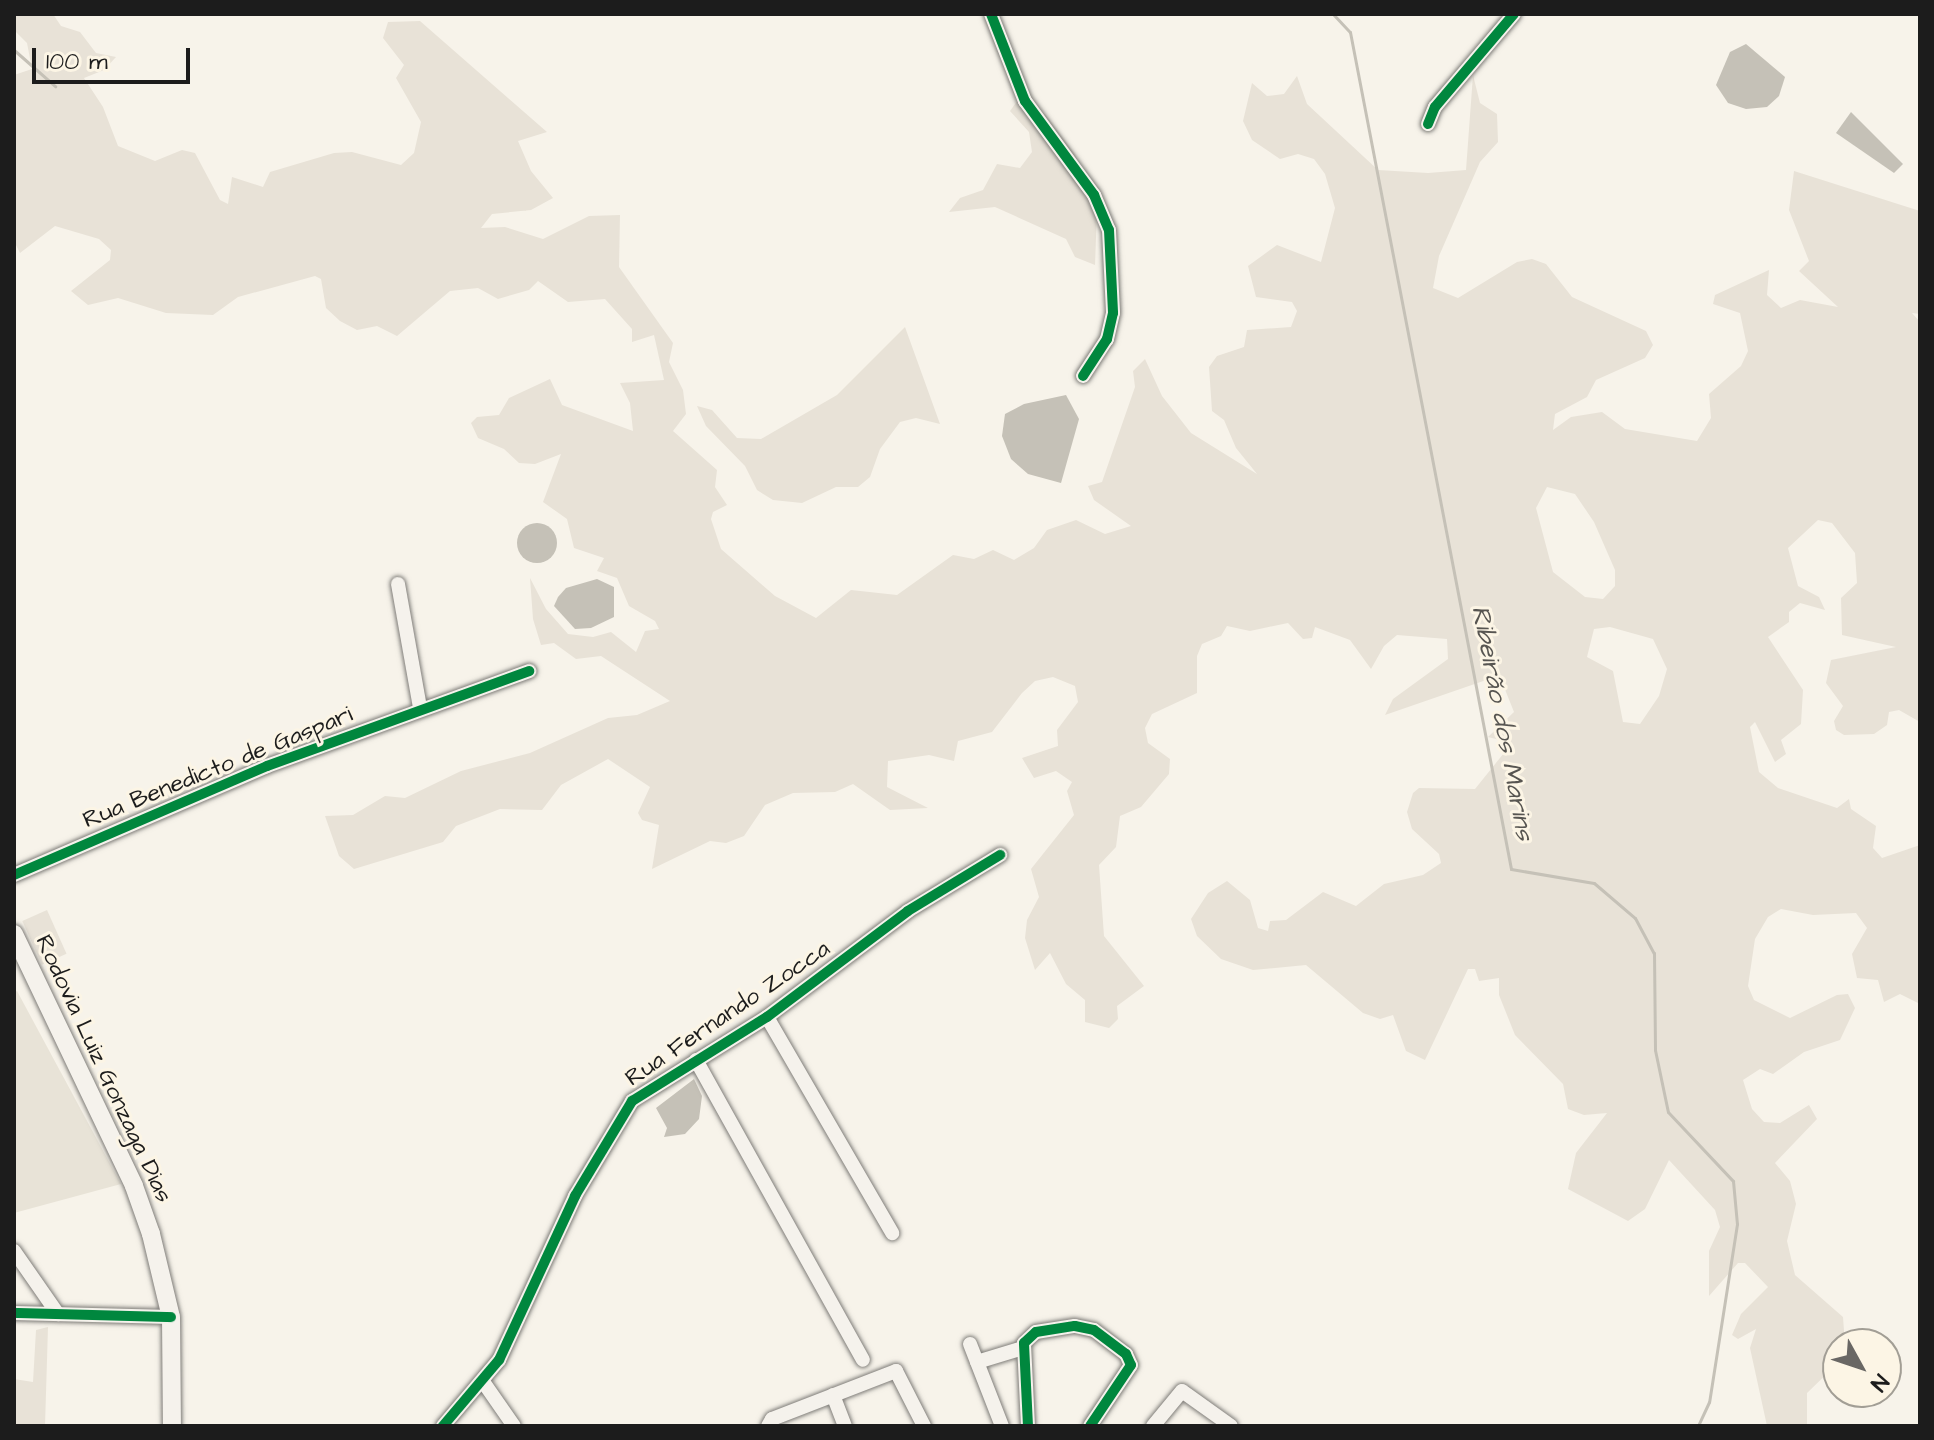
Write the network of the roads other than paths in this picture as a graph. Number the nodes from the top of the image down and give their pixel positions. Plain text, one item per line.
1 (991, 14) edge
2 (1514, 14) edge
3 (1428, 124) dead end
4 (1083, 376) dead end
5 (398, 584) dead end
6 (529, 671) dead end
7 (420, 708) junction
8 (1000, 855) dead end
9 (14, 875) edge
10 (14, 934) edge
11 (767, 1017) junction
12 (696, 1060) junction
13 (892, 1233) dead end
14 (14, 1251) edge
15 (14, 1313) edge
16 (58, 1314) junction
17 (171, 1317) junction
18 (970, 1344) dead end
19 (1023, 1348) junction
20 (863, 1360) dead end
21 (977, 1362) junction
22 (484, 1383) junction
23 (833, 1395) junction
24 (172, 1426) edge
25 (443, 1426) edge
26 (514, 1426) edge
27 (768, 1426) edge
28 (845, 1426) edge
29 (924, 1426) edge
30 (1002, 1426) edge
31 (1028, 1426) edge
32 (1090, 1426) edge
33 (1153, 1426) edge
34 (1231, 1426) edge

1 - 4 street
2 - 3 street
5 - 7 street
6 - 7 street, Rua Benedicto de Gaspari
7 - 9 street, Rua Benedicto de Gaspari
8 - 11 street, Rua Fernando Zocca
10 - 17 main road, Rodovia Luiz Gonzaga Dias
11 - 12 street, Rua Fernando Zocca
11 - 13 street
12 - 20 street
12 - 22 street, Rua Fernando Zocca
14 - 16 street
15 - 16 street
16 - 17 street
17 - 24 main road, Rodovia Luiz Gonzaga Dias
18 - 21 street
19 - 21 street
19 - 31 street
19 - 32 street
21 - 30 street
22 - 25 street, Rua Fernando Zocca
22 - 26 street
23 - 27 street
23 - 28 street
23 - 29 street
33 - 34 street

